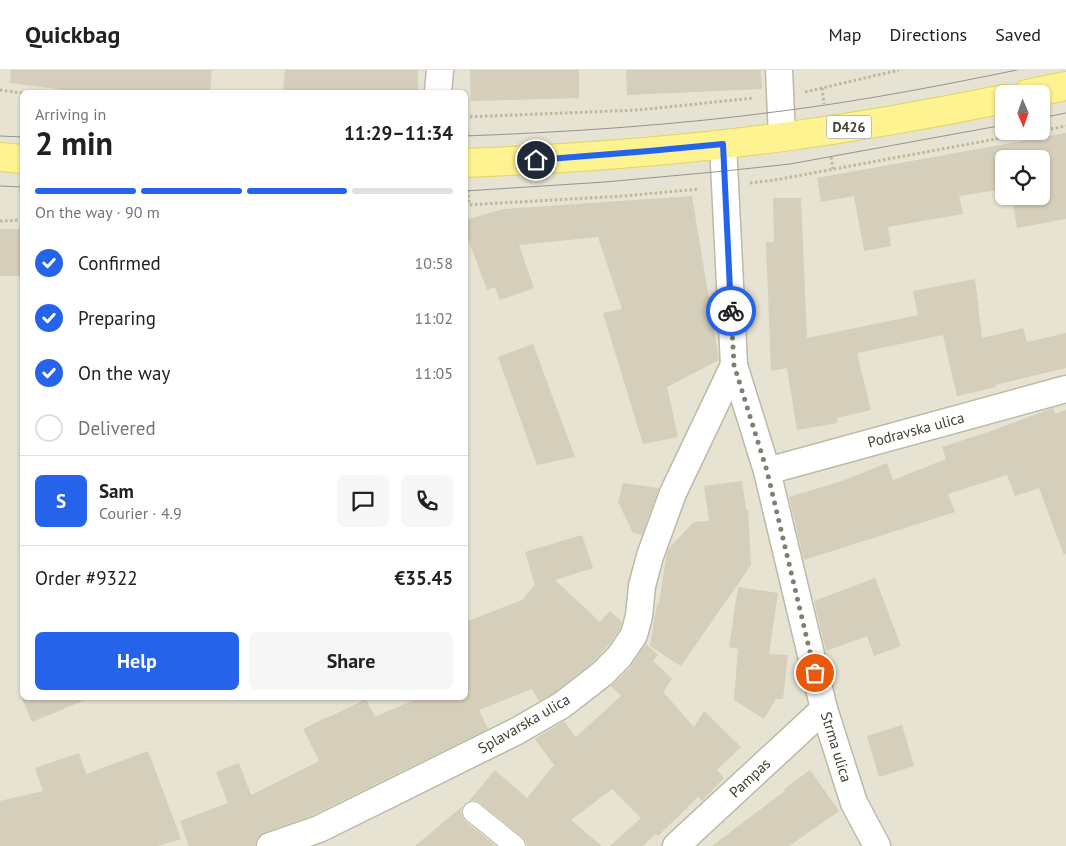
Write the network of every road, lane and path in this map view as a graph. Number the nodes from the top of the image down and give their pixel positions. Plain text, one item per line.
1 (440, 70) edge
2 (779, 70) edge
3 (900, 70) edge
4 (1066, 86) edge
5 (1050, 89) edge
6 (0, 90) edge
7 (438, 90) edge
8 (20, 93) edge
9 (780, 96) junction
10 (995, 101) edge
11 (468, 117) edge
12 (1066, 126) edge
13 (1050, 129) edge
14 (782, 137) junction
15 (723, 144) junction
16 (0, 157) edge
17 (20, 158) edge
18 (468, 163) edge
19 (20, 220) edge
20 (0, 221) edge
21 (734, 365) junction
22 (1066, 389) edge
23 (767, 471) junction
24 (824, 709) junction
25 (473, 812) dead end
26 (270, 846) edge
27 (515, 846) edge
28 (676, 846) edge
29 (878, 846) edge

1 - 7 street
2 - 9 street
3 - 9 path
4 - 5 main road
6 - 8 path
9 - 11 path
9 - 14 street
10 - 14 main road, D426
12 - 13 path
14 - 15 main road, D426
15 - 18 main road, D426
15 - 21 street, Strma ulica
16 - 17 main road
19 - 20 path
21 - 23 street, Strma ulica
21 - 26 street, Splavarska ulica
22 - 23 street, Podravska ulica
23 - 24 street, Strma ulica
24 - 28 street, Pampas
24 - 29 street, Strma ulica
25 - 27 street

